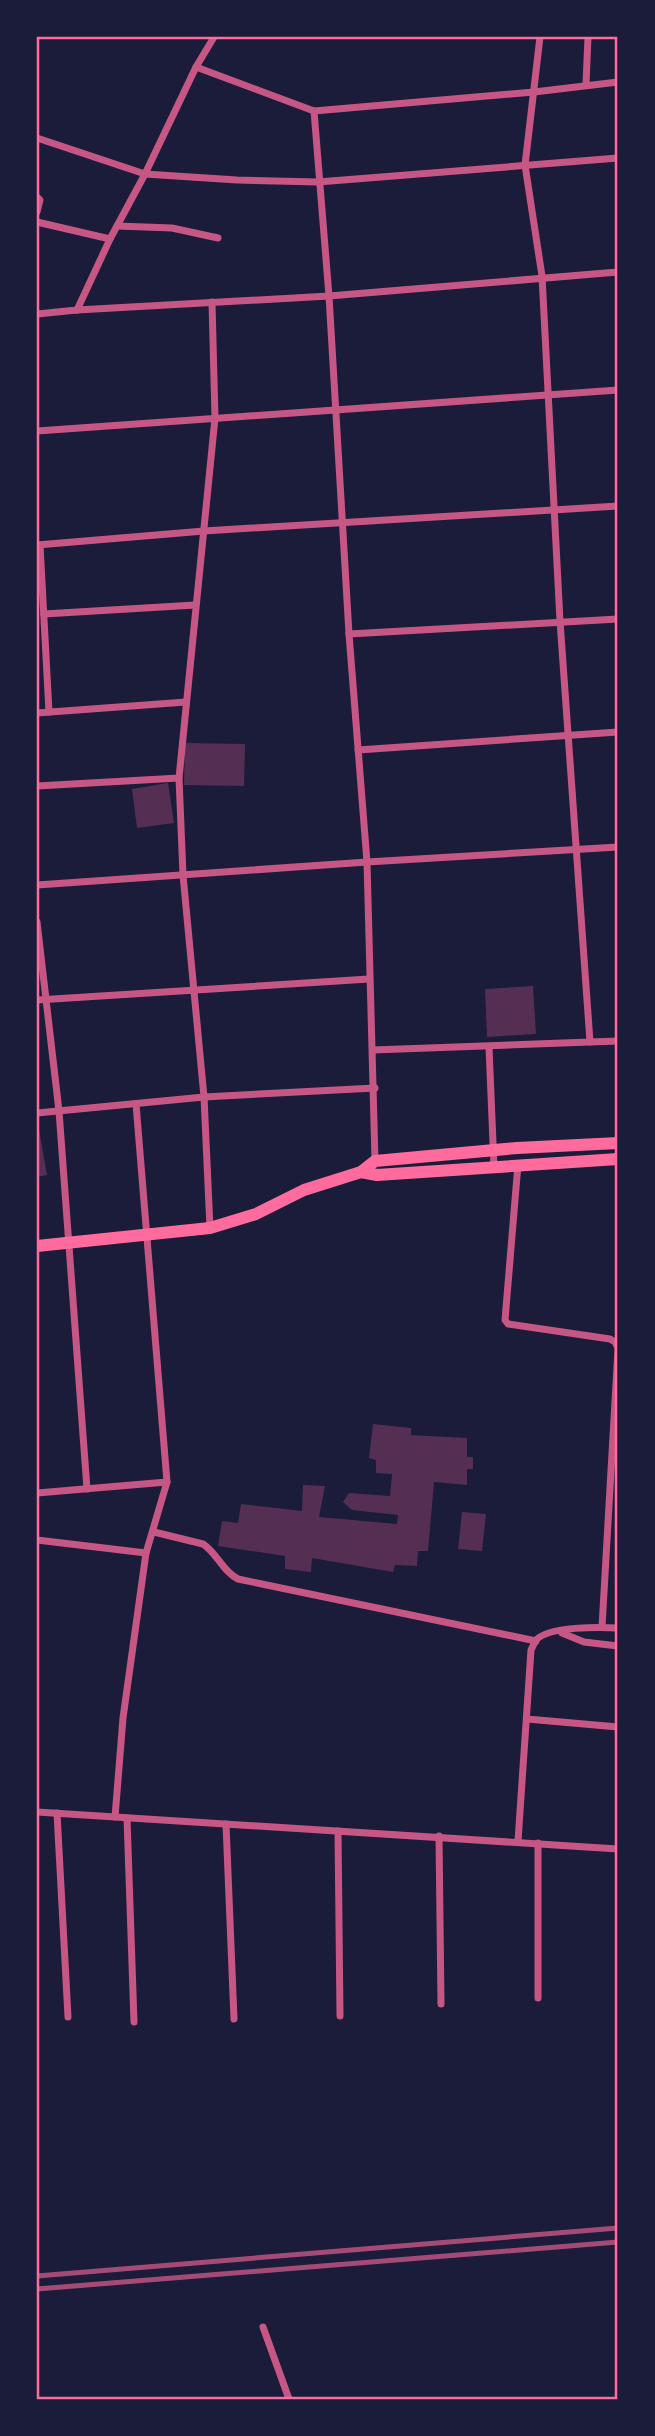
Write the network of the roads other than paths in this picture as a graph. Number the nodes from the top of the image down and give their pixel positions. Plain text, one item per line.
1 (214, 37) edge
2 (540, 37) edge
3 (588, 37) edge
4 (196, 67) junction
5 (618, 82) edge
6 (586, 84) junction
7 (534, 92) junction
8 (314, 111) junction
9 (37, 138) edge
10 (618, 158) edge
11 (525, 165) junction
12 (145, 174) junction
13 (318, 182) junction
14 (37, 197) edge
15 (37, 212) edge
16 (37, 222) edge
17 (117, 226) junction
18 (218, 238) dead end
19 (110, 239) junction
20 (618, 272) edge
21 (542, 276) junction
22 (329, 296) junction
23 (212, 302) junction
24 (77, 310) junction
25 (37, 314) edge
26 (618, 390) edge
27 (548, 394) junction
28 (335, 409) junction
29 (215, 418) junction
30 (37, 431) edge
31 (618, 506) edge
32 (554, 510) junction
33 (342, 522) junction
34 (204, 531) junction
35 (39, 545) edge
36 (195, 605) junction
37 (44, 614) junction
38 (618, 619) edge
39 (560, 621) junction
40 (349, 634) junction
41 (186, 702) junction
42 (49, 712) junction
43 (37, 713) edge
44 (618, 732) edge
45 (568, 737) junction
46 (358, 750) junction
47 (179, 778) junction
48 (37, 786) edge
49 (618, 848) edge
50 (577, 849) junction
51 (367, 862) junction
52 (183, 875) junction
53 (37, 885) edge
54 (37, 922) edge
55 (369, 979) junction
56 (194, 989) junction
57 (41, 1000) edge
58 (618, 1041) edge
59 (590, 1042) junction
60 (489, 1047) junction
61 (373, 1050) junction
62 (375, 1088) junction
63 (204, 1097) junction
64 (136, 1104) junction
65 (59, 1111) junction
66 (37, 1113) edge
67 (618, 1143) edge
68 (492, 1151) junction
69 (618, 1158) edge
70 (375, 1161) junction
71 (518, 1164) junction
72 (494, 1167) junction
73 (361, 1172) junction
74 (211, 1228) junction
75 (148, 1234) junction
76 (70, 1243) junction
77 (37, 1247) edge
78 (618, 1348) edge
79 (167, 1482) junction
80 (87, 1489) junction
81 (37, 1493) edge
82 (154, 1532) junction
83 (37, 1540) edge
84 (146, 1553) junction
85 (602, 1627) junction
86 (618, 1628) edge
87 (559, 1631) junction
88 (536, 1641) junction
89 (618, 1646) edge
90 (527, 1719) junction
91 (618, 1727) edge
92 (37, 1812) edge
93 (57, 1814) junction
94 (116, 1817) junction
95 (127, 1818) junction
96 (226, 1824) junction
97 (338, 1830) junction
98 (439, 1836) junction
99 (518, 1842) junction
100 (538, 1843) junction
101 (618, 1849) edge
102 (538, 1998) dead end
103 (440, 2004) dead end
104 (340, 2016) dead end
105 (68, 2017) dead end
106 (234, 2019) dead end
107 (134, 2022) dead end
108 (263, 2327) dead end
109 (289, 2399) edge

1 - 4 street
2 - 7 street
3 - 6 street
4 - 8 street
4 - 12 street
5 - 6 street
6 - 7 street
7 - 8 street
7 - 11 street
8 - 13 street
9 - 12 street
10 - 11 street
11 - 13 street
11 - 21 street
12 - 13 street
12 - 17 street
13 - 22 street
14 - 15 street
16 - 19 street
17 - 18 street
17 - 19 street
19 - 24 street
20 - 21 street
21 - 22 street
21 - 27 street
22 - 23 street
22 - 28 street
23 - 24 street
23 - 29 street
24 - 25 street
26 - 27 street
27 - 28 street
27 - 32 street
28 - 29 street
28 - 33 street
29 - 30 street
29 - 34 street
31 - 32 street
32 - 33 street
32 - 39 street
33 - 34 street
33 - 40 street
34 - 35 street
34 - 36 street
35 - 37 street
36 - 37 street
36 - 41 street
37 - 42 street
38 - 39 street
39 - 40 street
39 - 45 street
40 - 46 street
41 - 42 street
41 - 47 street
42 - 43 street
44 - 45 street
45 - 46 street
45 - 50 street
46 - 51 street
47 - 48 street
47 - 52 street
49 - 50 street
50 - 51 street
50 - 59 street
51 - 52 street
51 - 55 street
52 - 53 street
52 - 56 street
54 - 57 street
55 - 56 street
55 - 61 street
56 - 57 street
56 - 63 street
57 - 65 street
58 - 59 street
59 - 60 street
60 - 61 street
60 - 68 street
61 - 62 street
62 - 63 street
62 - 70 street
63 - 64 street
63 - 74 street
64 - 65 street
64 - 75 street
65 - 66 street
65 - 76 street
67 - 68 main road
68 - 70 main road
68 - 72 street
69 - 71 main road
70 - 73 main road
71 - 72 main road
71 - 78 street
72 - 73 main road
73 - 74 main road
74 - 75 main road
75 - 76 main road
75 - 79 street
76 - 77 main road
76 - 80 street
78 - 85 street
79 - 80 street
79 - 82 street
80 - 81 street
82 - 84 street
82 - 88 street
83 - 84 street
84 - 94 street
85 - 86 street
85 - 87 street
87 - 88 street
87 - 89 street
88 - 90 street
90 - 91 street
90 - 99 street
92 - 93 street
93 - 94 street
93 - 105 street
94 - 95 street
95 - 96 street
95 - 107 street
96 - 97 street
96 - 106 street
97 - 98 street
97 - 104 street
98 - 99 street
98 - 103 street
99 - 100 street
100 - 101 street
100 - 102 street
108 - 109 street

